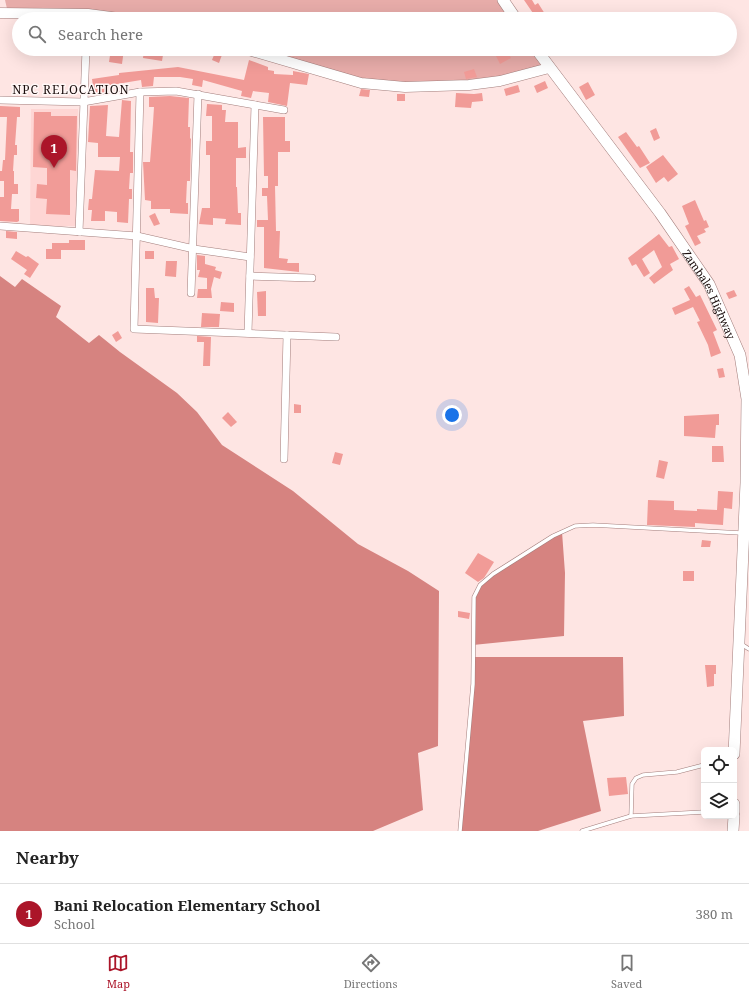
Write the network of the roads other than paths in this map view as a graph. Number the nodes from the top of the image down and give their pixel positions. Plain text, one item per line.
1 (503, 0) edge
2 (511, 12) edge
3 (0, 13) edge
4 (12, 13) edge
5 (86, 56) edge
6 (269, 56) edge
7 (541, 56) edge
8 (549, 68) junction
9 (140, 92) junction
10 (198, 94) junction
11 (0, 100) edge
12 (83, 102) junction
13 (255, 105) junction
14 (284, 110) dead end
15 (0, 226) edge
16 (79, 232) junction
17 (137, 236) junction
18 (194, 249) junction
19 (250, 257) junction
20 (250, 276) junction
21 (312, 278) dead end
22 (192, 293) dead end
23 (248, 334) junction
24 (287, 335) junction
25 (336, 337) dead end
26 (284, 459) dead end
27 (743, 534) junction
28 (744, 646) edge
29 (735, 747) edge
30 (701, 766) edge
31 (701, 812) edge
32 (631, 816) junction
33 (734, 819) edge
34 (460, 831) edge
35 (582, 831) edge
36 (733, 831) edge

1 - 2 main road
3 - 4 street
5 - 12 street
6 - 8 street
7 - 8 main road, Zambales Highway
8 - 27 main road, Zambales Highway
9 - 10 street
9 - 12 street
9 - 17 street
10 - 13 street
10 - 18 street
11 - 12 street
12 - 16 street
13 - 14 street
13 - 19 street
15 - 16 street
16 - 17 street
17 - 18 street
17 - 23 street
18 - 19 street
18 - 22 street
19 - 20 street
20 - 21 street
20 - 23 street
23 - 24 street
24 - 25 street
24 - 26 street
27 - 28 main road, Zambales Highway
27 - 34 lane
28 - 29 main road, Zambales Highway
30 - 32 lane
31 - 32 lane
32 - 35 lane
33 - 36 main road

